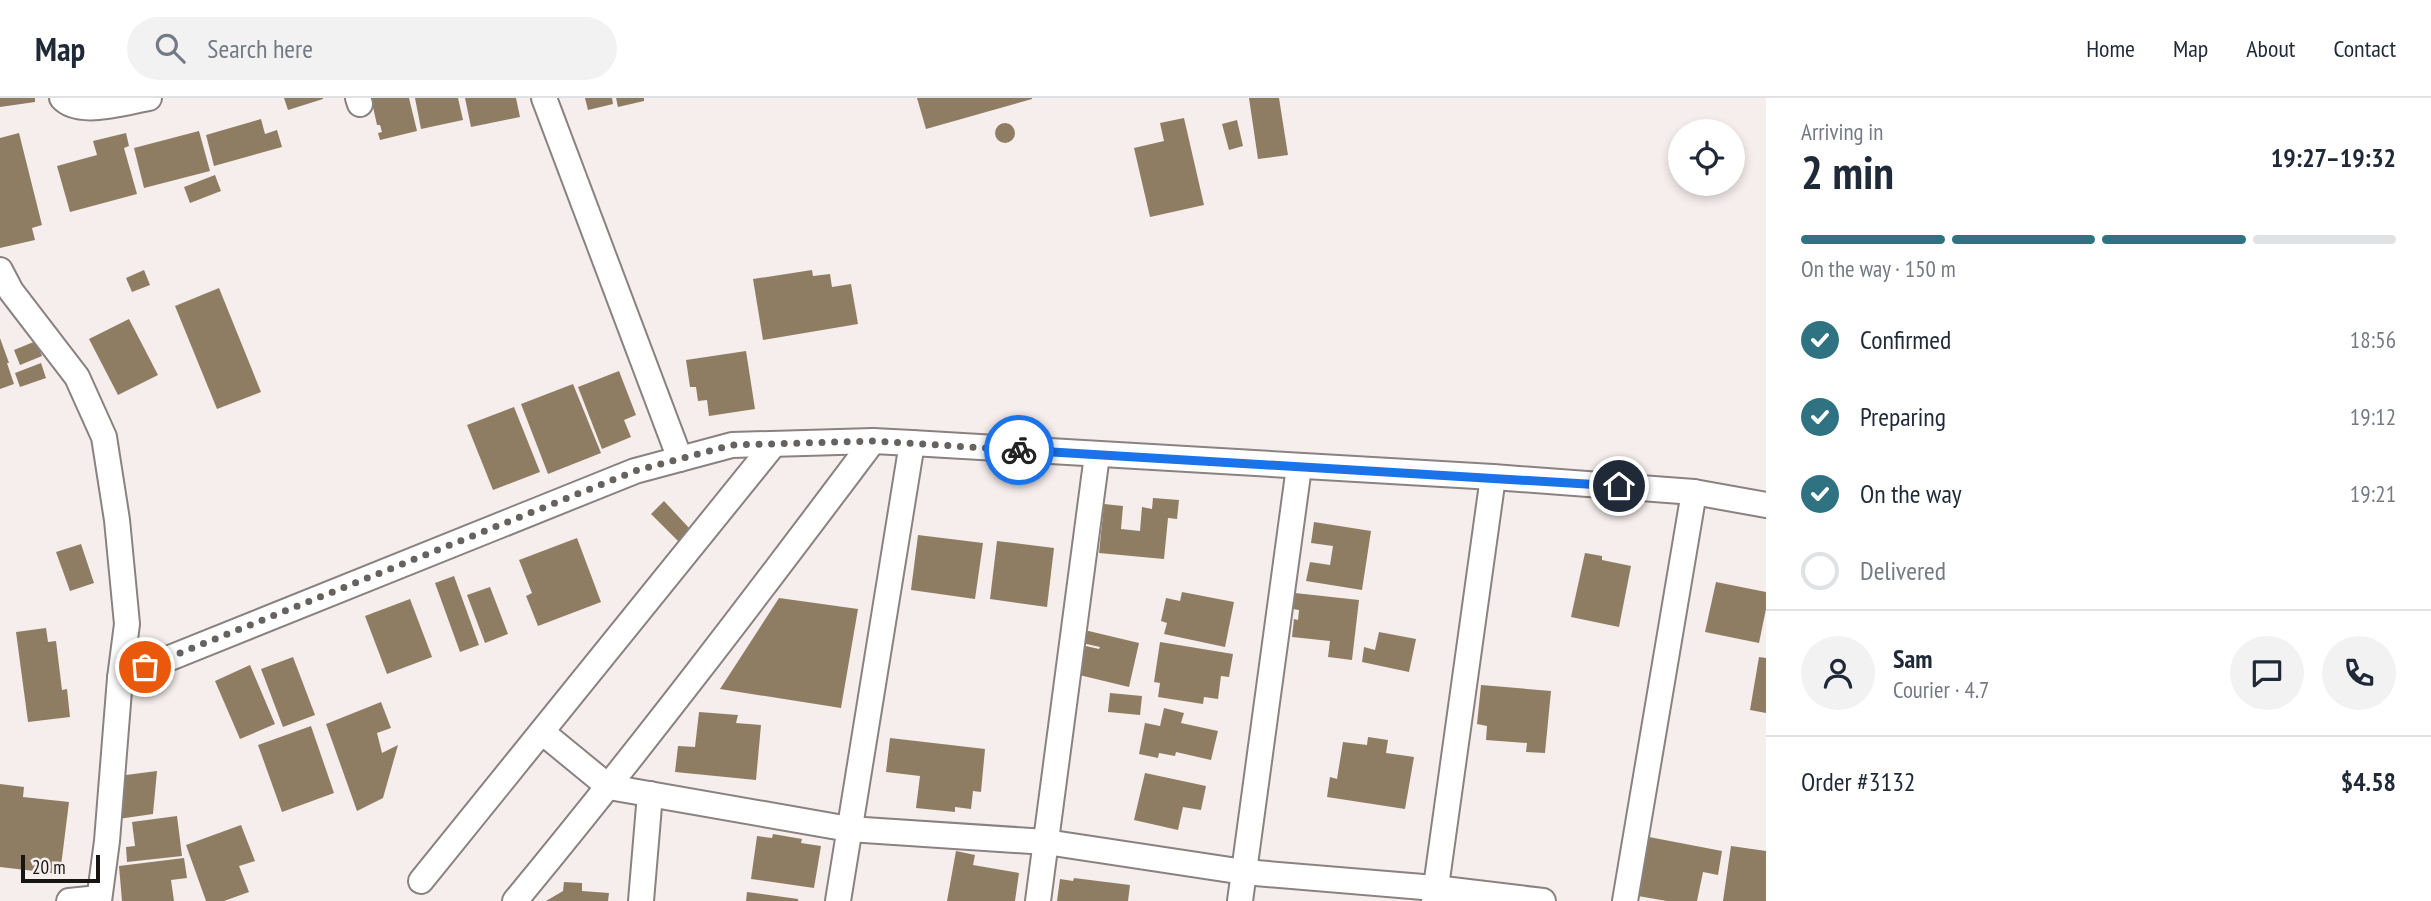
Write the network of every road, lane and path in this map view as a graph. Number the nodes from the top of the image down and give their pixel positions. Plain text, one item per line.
1 (62, 98) edge
2 (149, 98) edge
3 (544, 98) edge
4 (0, 270) edge
5 (873, 441) junction
6 (912, 443) junction
7 (774, 444) junction
8 (1097, 455) junction
9 (680, 459) junction
10 (1299, 467) junction
11 (1493, 477) junction
12 (1694, 492) junction
13 (1766, 505) edge
14 (120, 677) junction
15 (542, 732) junction
16 (609, 787) junction
17 (650, 794) junction
18 (849, 829) junction
19 (1046, 842) junction
20 (1244, 872) junction
21 (421, 881) dead end
22 (1434, 895) edge
23 (99, 900) edge
24 (69, 901) edge
25 (515, 901) edge
26 (641, 901) edge
27 (838, 901) edge
28 (1038, 901) edge
29 (1240, 901) edge
30 (1542, 901) edge
31 (1625, 901) edge

1 - 2 street
3 - 9 street
4 - 14 street
5 - 6 street
5 - 7 street
5 - 16 street
6 - 8 street
6 - 18 street
7 - 9 street
7 - 15 street
8 - 10 street
8 - 19 street
9 - 14 street
10 - 11 street
10 - 20 street
11 - 12 street
11 - 22 street
12 - 13 street
12 - 31 street
14 - 23 street
15 - 16 street
15 - 21 street
16 - 17 street
16 - 25 street
17 - 18 street
17 - 26 street
18 - 19 street
18 - 27 street
19 - 20 street
19 - 28 street
20 - 22 street
20 - 29 street
22 - 30 street
23 - 24 street

